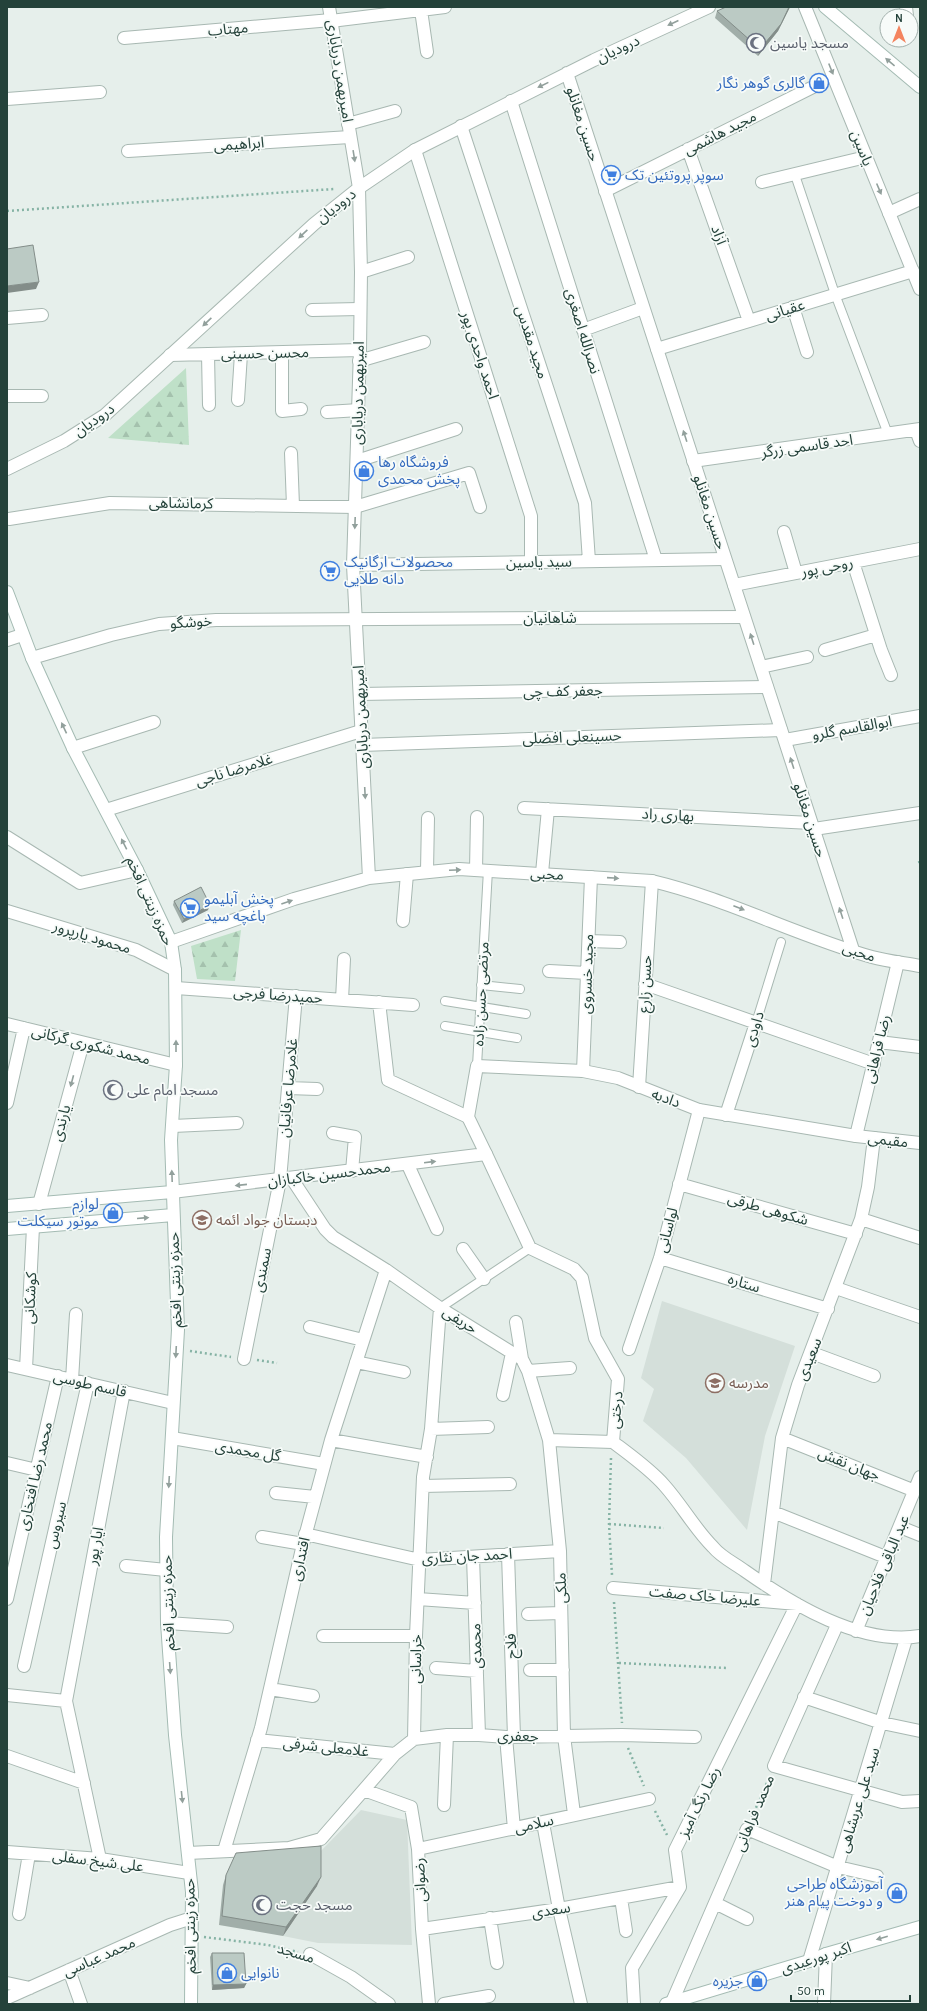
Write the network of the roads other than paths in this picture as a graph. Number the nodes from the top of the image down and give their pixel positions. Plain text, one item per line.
1 (329, 7) edge
2 (444, 7) edge
3 (709, 7) edge
4 (805, 7) edge
5 (825, 7) edge
6 (421, 10) junction
7 (331, 20) junction
8 (124, 38) dead end
9 (427, 52) dead end
10 (567, 74) junction
11 (813, 87) dead end
12 (920, 88) edge
13 (100, 92) dead end
14 (7, 99) edge
15 (511, 101) junction
16 (395, 110) dead end
17 (348, 124) junction
18 (461, 126) junction
19 (350, 137) junction
20 (688, 149) junction
21 (414, 150) junction
22 (128, 151) dead end
23 (866, 157) junction
24 (795, 175) junction
25 (762, 182) dead end
26 (359, 188) junction
27 (605, 191) junction
28 (920, 198) edge
29 (889, 213) junction
30 (408, 257) dead end
31 (913, 270) junction
32 (361, 272) junction
33 (920, 289) edge
34 (835, 294) junction
35 (793, 307) junction
36 (644, 308) junction
37 (360, 309) junction
38 (312, 310) dead end
39 (42, 315) dead end
40 (7, 318) edge
41 (749, 320) junction
42 (583, 330) junction
43 (424, 342) dead end
44 (657, 349) junction
45 (282, 352) junction
46 (807, 352) dead end
47 (208, 354) junction
48 (241, 354) junction
49 (170, 355) junction
50 (360, 356) junction
51 (7, 396) edge
52 (42, 396) dead end
53 (238, 400) dead end
54 (209, 405) dead end
55 (301, 409) dead end
56 (359, 410) junction
57 (327, 412) dead end
58 (456, 429) dead end
59 (918, 429) edge
60 (888, 434) junction
61 (920, 442) edge
62 (291, 453) dead end
63 (357, 461) junction
64 (693, 461) junction
65 (7, 469) edge
66 (293, 506) junction
67 (355, 507) junction
68 (480, 507) dead end
69 (9, 519) dead end
70 (784, 532) dead end
71 (920, 549) edge
72 (726, 559) junction
73 (656, 560) junction
74 (531, 562) junction
75 (589, 562) junction
76 (853, 562) junction
77 (353, 565) junction
78 (796, 573) junction
79 (734, 585) junction
80 (7, 596) edge
81 (744, 617) junction
82 (356, 620) junction
83 (22, 635) junction
84 (876, 635) junction
85 (7, 640) edge
86 (825, 650) dead end
87 (807, 657) dead end
88 (32, 658) junction
89 (761, 667) junction
90 (891, 676) dead end
91 (767, 687) junction
92 (360, 694) junction
93 (920, 716) edge
94 (154, 722) dead end
95 (361, 731) junction
96 (783, 735) junction
97 (362, 744) junction
98 (73, 748) junction
99 (524, 808) dead end
100 (548, 809) junction
101 (106, 810) junction
102 (920, 813) edge
103 (477, 817) dead end
104 (428, 818) dead end
105 (812, 826) junction
106 (7, 837) edge
107 (137, 870) junction
108 (482, 870) junction
109 (427, 872) junction
110 (542, 873) junction
111 (406, 874) junction
112 (591, 877) junction
113 (369, 878) junction
114 (652, 881) junction
115 (7, 911) edge
116 (403, 922) dead end
117 (589, 940) junction
118 (171, 942) junction
119 (620, 942) dead end
120 (780, 942) dead end
121 (853, 950) junction
122 (344, 959) dead end
123 (898, 962) junction
124 (920, 966) edge
125 (175, 970) junction
126 (549, 972) dead end
127 (587, 973) junction
128 (645, 984) junction
129 (481, 985) junction
130 (176, 988) junction
131 (520, 989) dead end
132 (296, 996) junction
133 (342, 1000) junction
134 (445, 1001) dead end
135 (379, 1002) junction
136 (413, 1004) dead end
137 (480, 1005) junction
138 (526, 1014) dead end
139 (756, 1023) junction
140 (7, 1024) edge
141 (445, 1026) dead end
142 (24, 1028) junction
143 (479, 1032) junction
144 (517, 1038) dead end
145 (879, 1042) junction
146 (83, 1043) junction
147 (920, 1047) edge
148 (874, 1064) junction
149 (176, 1065) junction
150 (477, 1066) junction
151 (583, 1071) junction
152 (639, 1087) junction
153 (288, 1088) junction
154 (317, 1089) dead end
155 (7, 1103) edge
156 (699, 1110) junction
157 (726, 1115) junction
158 (468, 1117) junction
159 (237, 1123) dead end
160 (173, 1126) junction
161 (333, 1133) dead end
162 (856, 1136) junction
163 (874, 1138) junction
164 (920, 1144) edge
165 (486, 1154) junction
166 (408, 1165) junction
167 (352, 1171) junction
168 (286, 1180) junction
169 (679, 1184) junction
170 (172, 1192) junction
171 (39, 1204) junction
172 (7, 1206) edge
173 (173, 1215) junction
174 (861, 1219) junction
175 (33, 1227) junction
176 (7, 1229) edge
177 (437, 1229) dead end
178 (856, 1234) junction
179 (920, 1238) edge
180 (530, 1248) junction
181 (463, 1249) dead end
182 (660, 1258) junction
183 (386, 1270) junction
184 (484, 1279) junction
185 (836, 1288) junction
186 (440, 1308) junction
187 (828, 1309) junction
188 (76, 1314) dead end
189 (920, 1317) edge
190 (516, 1322) dead end
191 (310, 1327) dead end
192 (363, 1340) junction
193 (629, 1349) dead end
194 (812, 1353) junction
195 (517, 1356) junction
196 (244, 1359) road end
197 (356, 1362) junction
198 (7, 1365) edge
199 (570, 1368) dead end
200 (26, 1369) junction
201 (528, 1371) junction
202 (404, 1372) dead end
203 (58, 1376) junction
204 (874, 1376) dead end
205 (72, 1380) junction
206 (88, 1383) junction
207 (124, 1391) junction
208 (503, 1395) dead end
209 (174, 1403) junction
210 (488, 1427) dead end
211 (431, 1429) junction
212 (172, 1438) junction
213 (782, 1438) junction
214 (331, 1440) junction
215 (548, 1440) junction
216 (613, 1442) junction
217 (427, 1457) junction
218 (7, 1463) edge
219 (324, 1464) junction
220 (37, 1470) junction
221 (920, 1477) edge
222 (510, 1484) dead end
223 (423, 1486) junction
224 (915, 1491) junction
225 (276, 1492) dead end
226 (315, 1497) junction
227 (773, 1512) junction
228 (900, 1527) junction
229 (920, 1535) edge
230 (262, 1537) dead end
231 (304, 1539) junction
232 (13, 1547) edge
233 (560, 1551) junction
234 (508, 1554) junction
235 (473, 1556) junction
236 (888, 1558) junction
237 (420, 1560) junction
238 (126, 1566) dead end
239 (166, 1570) junction
240 (764, 1584) junction
241 (613, 1588) dead end
242 (7, 1599) edge
243 (418, 1599) junction
244 (475, 1603) junction
245 (797, 1604) junction
246 (561, 1613) junction
247 (528, 1614) dead end
248 (167, 1623) junction
249 (837, 1624) junction
250 (227, 1627) dead end
251 (856, 1631) junction
252 (324, 1636) dead end
253 (416, 1636) junction
254 (920, 1636) edge
255 (906, 1638) junction
256 (24, 1666) dead end
257 (436, 1668) dead end
258 (530, 1670) dead end
259 (563, 1670) junction
260 (477, 1671) junction
261 (270, 1689) junction
262 (7, 1694) edge
263 (313, 1696) dead end
264 (804, 1697) junction
265 (66, 1701) junction
266 (882, 1723) junction
267 (920, 1731) edge
268 (447, 1735) junction
269 (479, 1735) junction
270 (564, 1736) junction
271 (510, 1738) junction
272 (696, 1738) dead end
273 (414, 1739) junction
274 (257, 1740) junction
275 (395, 1754) junction
276 (7, 1756) edge
277 (84, 1783) junction
278 (364, 1790) junction
279 (861, 1792) junction
280 (649, 1799) dead end
281 (920, 1801) edge
282 (444, 1805) dead end
283 (574, 1814) junction
284 (543, 1823) junction
285 (514, 1829) junction
286 (418, 1849) junction
287 (224, 1851) junction
288 (7, 1852) edge
289 (188, 1853) junction
290 (29, 1854) junction
291 (100, 1859) junction
292 (838, 1867) junction
293 (189, 1873) junction
294 (877, 1876) dead end
295 (680, 1887) junction
296 (621, 1898) junction
297 (715, 1903) junction
298 (559, 1909) junction
299 (19, 1914) dead end
300 (192, 1918) junction
301 (490, 1918) junction
302 (747, 1919) dead end
303 (920, 1927) edge
304 (422, 1930) junction
305 (626, 1930) dead end
306 (310, 1954) road end
307 (826, 1954) junction
308 (809, 1961) junction
309 (497, 1963) dead end
310 (69, 1970) junction
311 (7, 1983) edge
312 (30, 1988) junction
313 (489, 1996) dead end
314 (7, 1998) edge
315 (669, 2003) edge
316 (81, 2004) edge
317 (191, 2004) edge
318 (389, 2004) edge
319 (429, 2004) edge
320 (444, 2004) edge
321 (581, 2004) edge
322 (634, 2004) edge
323 (824, 2004) edge

1 - 7 street, امیربهمن دریاباری
2 - 6 street, مهتاب
3 -> 10 street, درودیان
4 -> 23 street, یاسین
12 -> 5 street
6 - 7 street, مهتاب
6 - 9 street
7 - 8 street, مهتاب
7 - 17 street, امیربهمن دریاباری
10 -> 15 street, درودیان
10 - 27 street, حسین مغانلو
11 - 20 street, مجید هاشمی
13 - 14 street
15 - 18 street, درودیان
15 - 42 street, نصرالله اصغری
16 - 17 street
17 - 19 street, امیربهمن دریاباری
18 - 21 street, درودیان
18 - 75 street, مجید مقدس
19 - 22 street, ابراهیمی
19 -> 26 street, امیربهمن دریاباری
20 - 27 street, مجید هاشمی
20 - 41 street, آزاد
21 - 26 street, درودیان
21 - 74 street, احمد واحدی پور
23 - 24 street
23 -> 29 street, یاسین
24 - 25 street
24 - 34 lane
26 - 32 street, امیربهمن دریاباری
26 -> 49 street, درودیان
27 - 36 street, حسین مغانلو
28 - 29 street
29 - 31 street, یاسین
30 - 32 street
31 - 33 street, یاسین
31 - 34 street, عقیانی
32 - 37 street, امیربهمن دریاباری
34 - 35 street, عقیانی
34 - 60 lane
35 - 41 street, عقیانی
35 - 46 street
36 - 42 street
36 - 44 street, حسین مغانلو
37 - 38 street
37 - 50 street, امیربهمن دریاباری
39 - 40 street
41 - 44 street, عقیانی
42 - 73 street, نصرالله اصغری
43 - 50 street, محسن حسینی
64 -> 44 street, حسین مغانلو
45 - 48 street, محسن حسینی
45 - 50 street, محسن حسینی
45 - 55 street
47 - 48 street, محسن حسینی
47 - 49 street, محسن حسینی
47 - 54 street
48 - 53 street
49 - 65 street, درودیان
50 - 56 street, امیربهمن دریاباری
51 - 52 street
56 - 57 street
56 - 63 street, امیربهمن دریاباری
58 - 63 street
59 - 60 street, احد قاسمی زرگر
59 - 61 street
60 - 64 street, احد قاسمی زرگر
62 - 66 street
63 - 67 street, امیربهمن دریاباری
64 - 72 street, حسین مغانلو
66 - 67 street, کرمانشاهی
66 - 69 street, کرمانشاهی
67 - 68 street, کرمانشاهی
67 -> 77 street, امیربهمن دریاباری
70 - 78 street
71 - 76 street, روحی پور
72 - 73 street, سید یاسین
72 - 79 street, حسین مغانلو
73 - 75 street, سید یاسین
74 - 75 street, سید یاسین
74 - 77 street, سید یاسین
76 - 78 street, روحی پور
76 - 84 street
77 - 82 street, امیربهمن دریاباری
78 - 79 street, روحی پور
79 - 81 street, حسین مغانلو
80 - 83 street, حمزه زینتی افخم
81 - 82 street, شاهانیان
89 -> 81 street, حسین مغانلو
82 - 88 street, خوشگو
82 - 92 street, امیربهمن دریاباری
83 - 85 street
83 - 88 street, حمزه زینتی افخم
84 - 86 street
84 - 90 street
87 - 89 street
98 -> 88 street, حمزه زینتی افخم
89 - 91 street, حسین مغانلو
91 - 92 street, جعفر کف چی
91 - 96 street, حسین مغانلو
92 - 95 street, امیربهمن دریاباری
93 - 96 street, ابوالقاسم گلرو
94 - 98 street
95 - 97 street, امیربهمن دریاباری
95 - 101 street, غلامرضا ناجی
96 - 97 street, حسینعلی افضلی
105 -> 96 street, حسین مغانلو
97 -> 113 street, امیربهمن دریاباری
98 - 101 street, حمزه زینتی افخم
99 - 100 street, بهاری راد
100 - 105 street, بهاری راد
100 - 110 street
107 -> 101 street, حمزه زینتی افخم
102 - 105 street, بهاری راد
103 - 108 street
104 - 109 street
121 -> 105 street, حسین مغانلو
106 - 107 street
107 - 118 street, حمزه زینتی افخم
109 -> 108 street, محبی
108 - 110 street, محبی
108 - 129 lane, مرتضی حسن زاده
109 - 111 street, محبی
110 - 112 street, محبی
111 - 113 street, محبی
111 - 116 street
112 -> 114 street, محبی
112 - 117 street, مجید خسروی
118 -> 113 street, محبی
114 -> 121 street, محبی
114 - 128 street, حسن زارع
115 - 125 street, محمود یارپرور
117 - 119 street
117 - 127 street, مجید خسروی
118 - 125 street, حمزه زینتی افخم
120 - 139 lane, داودی
121 - 123 street, محبی
122 - 133 street
123 - 124 street, محبی
123 - 145 street, رضا فراهانی
125 - 130 street, حمزه زینتی افخم
126 - 127 street
127 - 151 street, مجید خسروی
128 - 139 street
128 - 152 street, حسن زارع
129 - 131 lane
129 - 137 lane, مرتضی حسن زاده
130 - 132 street, حمیدرضا فرجی
149 -> 130 street, حمزه زینتی افخم
132 - 133 street, حمیدرضا فرجی
132 - 153 street, غلامرضا عرفانیان
133 - 135 street, حمیدرضا فرجی
134 - 137 lane
135 - 136 street, حمیدرضا فرجی
135 - 158 street
137 - 138 lane
137 - 143 lane, مرتضی حسن زاده
139 - 148 street
139 - 157 street, داودی
140 - 142 street, محمد شکوری گرکانی
141 - 143 lane
142 - 146 street, محمد شکوری گرکانی
142 - 155 street
143 - 144 lane
143 - 150 lane, مرتضی حسن زاده
145 - 147 street
145 - 148 street, رضا فراهانی
146 - 149 street, محمد شکوری گرکانی
146 -> 171 street, یارندی
148 - 162 street, رضا فراهانی
149 - 160 street, حمزه زینتی افخم
150 - 151 street, دادبه
150 - 158 street, مرتضی حسن زاده
151 - 152 street, دادبه
152 - 156 street, دادبه
153 - 154 street
153 - 168 street, غلامرضا عرفانیان
156 - 157 street, دادبه
156 - 169 street, لواسانی
157 - 162 street, دادبه
158 - 165 street
159 - 160 street
170 -> 160 street, حمزه زینتی افخم
161 - 167 street
162 - 163 street, مقیمی
163 - 164 street, مقیمی
163 - 174 street, سعیدی
166 -> 165 street, محمدحسین خاکبازان
165 - 180 street
166 - 167 street, محمدحسین خاکبازان
166 - 177 street
167 - 168 street, محمدحسین خاکبازان
168 -> 170 street, محمدحسین خاکبازان
168 - 183 street, حریفی
168 - 196 street, سمندی
169 - 178 street, شکوهی طرقی
169 - 182 street, لواسانی
170 - 171 street, محمدحسین خاکبازان
170 - 173 street, حمزه زینتی افخم
171 - 172 street, محمدحسین خاکبازان
175 -> 173 street
173 -> 209 street, حمزه زینتی افخم
174 - 178 street, سعیدی
174 - 179 street
175 - 176 street
175 - 200 street, کوشکانی
178 - 185 street, سعیدی
180 - 184 lane
180 - 216 street, درختی
181 - 184 street
182 - 187 street, ستاره
182 - 193 street, لواسانی
183 - 186 street, حریفی
183 - 192 street, اقتداری
184 - 186 lane
185 - 187 street, سعیدی
185 - 189 street
186 - 195 street, حریفی
186 - 211 street, خراسانی
187 - 194 street, سعیدی
188 - 205 street
190 - 195 street
191 - 192 street
192 - 197 street, اقتداری
194 - 204 street
194 - 213 street, سعیدی
195 - 201 street
195 - 208 street
197 - 202 street
197 - 214 street, اقتداری
198 - 200 street, قاسم طوسی
199 - 201 street
200 - 203 street, قاسم طوسی
201 - 215 street
203 - 205 street, قاسم طوسی
203 - 220 street, محمد رضا افتخاری
205 - 206 street, قاسم طوسی
206 - 207 street, قاسم طوسی
206 - 256 street, سیروس
207 - 209 street, قاسم طوسی
207 - 265 street, ایار پور
209 - 212 street, حمزه زینتی افخم
210 - 211 street
211 - 217 street, خراسانی
212 - 219 street, گل محمدی
212 -> 239 street, حمزه زینتی افخم
213 - 224 street, جهان نقش
213 - 227 street, سعیدی
214 - 217 street
214 - 219 street, اقتداری
215 - 216 street
215 - 233 street, ملکی
216 - 240 street, درختی
217 - 223 street, خراسانی
218 - 220 street
219 - 226 street, اقتداری
220 - 232 street, محمد رضا افتخاری
221 - 224 street, عبد الباقی فلاحیان
222 - 223 street
223 - 237 street, خراسانی
224 - 228 street, عبد الباقی فلاحیان
225 - 226 street
226 - 231 street, اقتداری
227 - 236 street
227 - 240 street, سعیدی
228 - 229 street
228 - 236 street, عبد الباقی فلاحیان
230 - 231 street, احمد جان نثاری
231 - 237 street, احمد جان نثاری
231 - 261 street, اقتداری
232 - 242 street, محمد رضا افتخاری
233 - 234 street, احمد جان نثاری
233 - 246 street, ملکی
234 - 235 street, احمد جان نثاری
234 - 271 street, فلاح
235 - 237 street, احمد جان نثاری
235 - 244 street, محمدی
236 - 251 street, عبد الباقی فلاحیان
237 - 243 street, خراسانی
238 - 239 street
239 - 248 street, حمزه زینتی افخم
240 - 245 street, درختی
241 - 245 street, علیرضا خاک صفت
243 - 244 street
243 - 253 street, خراسانی
244 - 260 street, محمدی
245 - 249 street, درختی
245 - 295 street, رضا رنگ آمیز
246 - 247 street
246 - 259 street, ملکی
248 - 250 street
248 -> 289 street, حمزه زینتی افخم
249 - 251 street, درختی
249 - 264 street, محمد فراهانی
251 - 255 street, درختی
252 - 253 street
253 - 273 street, خراسانی
254 - 255 street, درختی
255 - 266 street, سید علی عربشاهی
257 - 260 street
258 - 259 street
259 - 270 street, ملکی
260 - 269 street, محمدی
261 - 263 street
261 - 274 street, اقتداری
262 - 265 street
264 - 266 street
264 - 279 street, محمد فراهانی
265 - 277 street
266 - 267 street
266 - 279 street, سید علی عربشاهی
268 - 269 street, جعفری
268 - 273 street, جعفری
268 - 282 street
269 - 271 street, جعفری
270 - 271 street, جعفری
270 - 272 street, جعفری
270 - 283 street, ملکی
271 - 285 street, فلاح
273 - 275 street
274 - 275 street, غلامعلی شرفی
274 - 287 street, اقتداری
275 - 278 street
276 - 277 street
277 - 291 street
278 - 286 street, رضوانی
278 - 287 street
279 - 281 street
279 - 292 street, سید علی عربشاهی
280 - 283 street, سلامی
283 - 284 street, سلامی
284 - 285 street, سلامی
284 - 298 street
285 - 286 street, سلامی
286 - 304 street, رضوانی
287 - 289 street
288 - 290 street, علی شیخ سفلی
289 - 293 street, حمزه زینتی افخم
290 - 291 street, علی شیخ سفلی
290 - 299 street
291 - 293 street, علی شیخ سفلی
292 - 294 street
292 - 297 street, محمد فراهانی
292 - 308 street, سید علی عربشاهی
293 - 300 street, حمزه زینتی افخم
295 - 296 street, سعدی
295 - 322 street
296 - 298 street, سعدی
296 - 305 street
297 - 302 street
297 - 315 street, محمد فراهانی
298 - 301 street, سعدی
298 - 321 street
300 - 310 street, محمد عباسی
300 - 317 street, حمزه زینتی افخم
301 - 304 street, سعدی
301 - 309 street
303 -> 307 street, اکبر پورعبدی
304 - 319 street, رضوانی
306 - 318 street, مسجد
307 - 308 street, اکبر پورعبدی
307 - 323 street
308 - 315 street, اکبر پورعبدی
310 - 312 street, محمد عباسی
310 - 316 street
311 - 312 street
312 - 314 street, محمد عباسی
313 - 320 street

